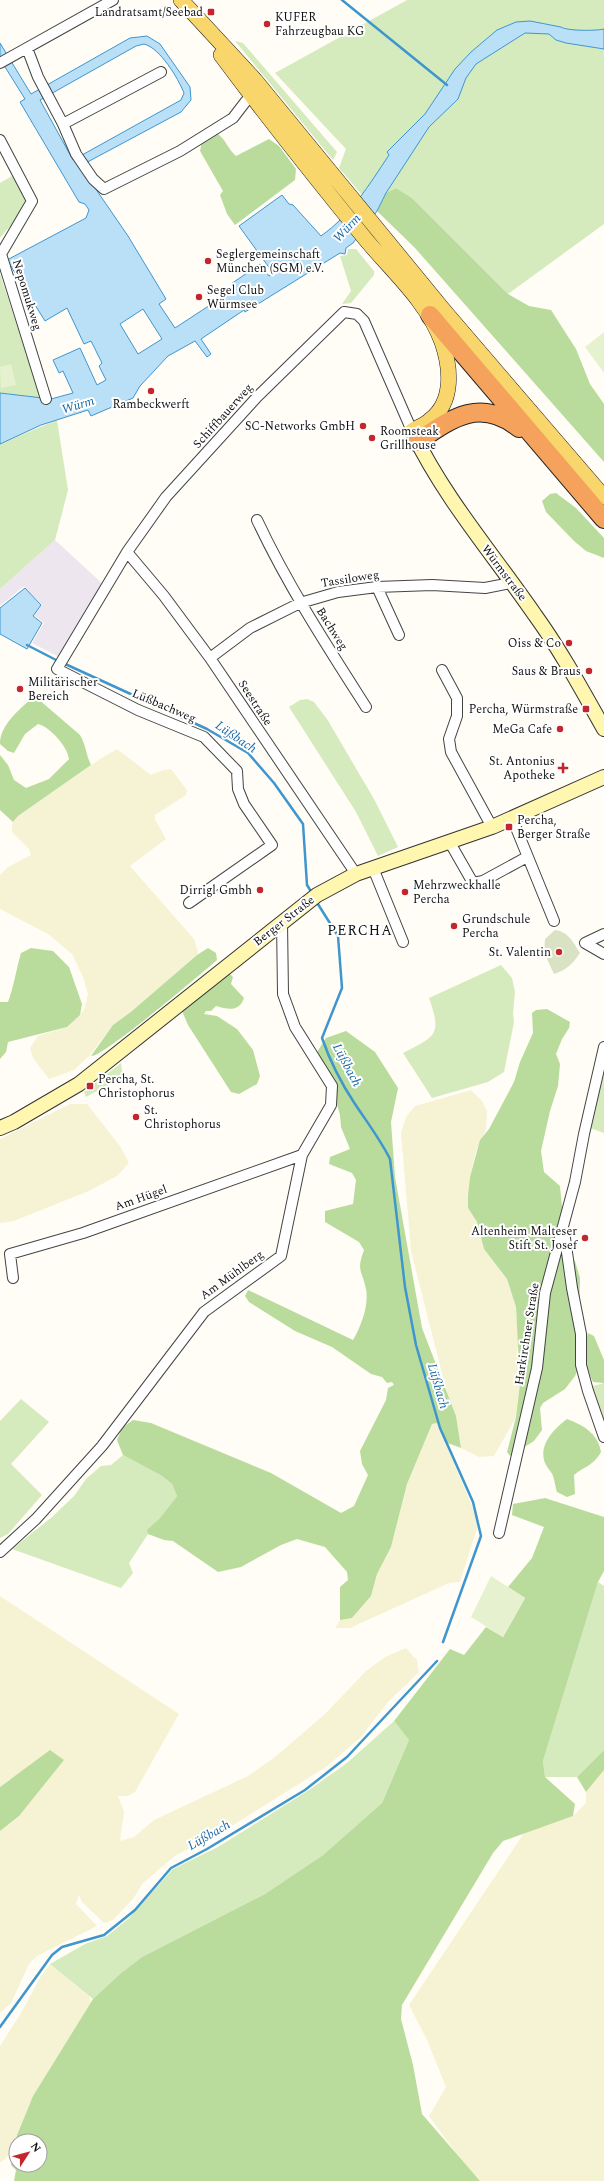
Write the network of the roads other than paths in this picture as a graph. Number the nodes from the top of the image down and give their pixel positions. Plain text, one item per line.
1 (113, 0) edge
2 (180, 0) edge
3 (27, 48) junction
4 (0, 63) edge
5 (162, 72) dead end
6 (248, 89) junction
7 (63, 124) junction
8 (0, 140) edge
9 (430, 315) junction
10 (46, 398) dead end
11 (414, 436) junction
12 (542, 448) junction
13 (604, 497) edge
14 (604, 519) edge
15 (257, 520) dead end
16 (126, 552) junction
17 (511, 583) junction
18 (377, 587) junction
19 (300, 603) junction
20 (399, 634) dead end
21 (210, 658) junction
22 (57, 669) joint
23 (442, 670) dead end
24 (366, 708) dead end
25 (600, 712) edge
26 (604, 730) edge
27 (604, 777) edge
28 (512, 818) junction
29 (492, 826) junction
30 (449, 841) junction
31 (527, 857) junction
32 (373, 868) junction
33 (356, 874) junction
34 (189, 903) dead end
35 (554, 921) dead end
36 (282, 922) junction
37 (604, 934) edge
38 (403, 942) dead end
39 (604, 950) edge
40 (604, 953) edge
41 (604, 1047) edge
42 (0, 1128) edge
43 (302, 1155) junction
44 (564, 1228) junction
45 (13, 1278) dead end
46 (604, 1437) edge
47 (499, 1533) dead end
48 (0, 1552) edge

1 - 3 street
2 - 6 main road
3 - 4 street
3 - 7 street
5 - 7 street
6 - 7 street
6 - 9 main road
6 - 13 main road
8 - 10 street, Nepomukweg
9 - 11 main road
9 - 12 highway
11 - 12 highway
11 - 16 street, Schiffbauerweg
11 - 17 main road, Würmstraße
12 - 14 highway
15 - 19 street, Bachweg
16 - 21 street, Seestraße
16 - 22 street, Schiffbauerweg
17 - 18 street, Tassiloweg
17 - 25 main road, Würmstraße
18 - 19 street, Tassiloweg
18 - 20 street
19 - 21 street, Tassiloweg
19 - 24 street, Bachweg
21 - 33 street, Seestraße
22 - 34 street, Lüßbachweg
23 - 29 street
25 - 26 main road, Würmstraße
27 - 28 main road, Berger Straße
28 - 29 main road, Berger Straße
28 - 31 street
29 - 30 main road, Berger Straße
30 - 31 street
30 - 32 main road, Berger Straße
31 - 35 street
32 - 33 main road, Berger Straße
32 - 38 street
33 - 36 main road, Berger Straße
36 - 42 main road, Berger Straße
36 - 43 street, Am Mühlberg
37 - 40 street
39 - 40 street
41 - 44 street, Harkirchner Straße
43 - 45 street, Am Hügel
43 - 48 street, Am Mühlberg
44 - 46 street
44 - 47 street, Harkirchner Straße

